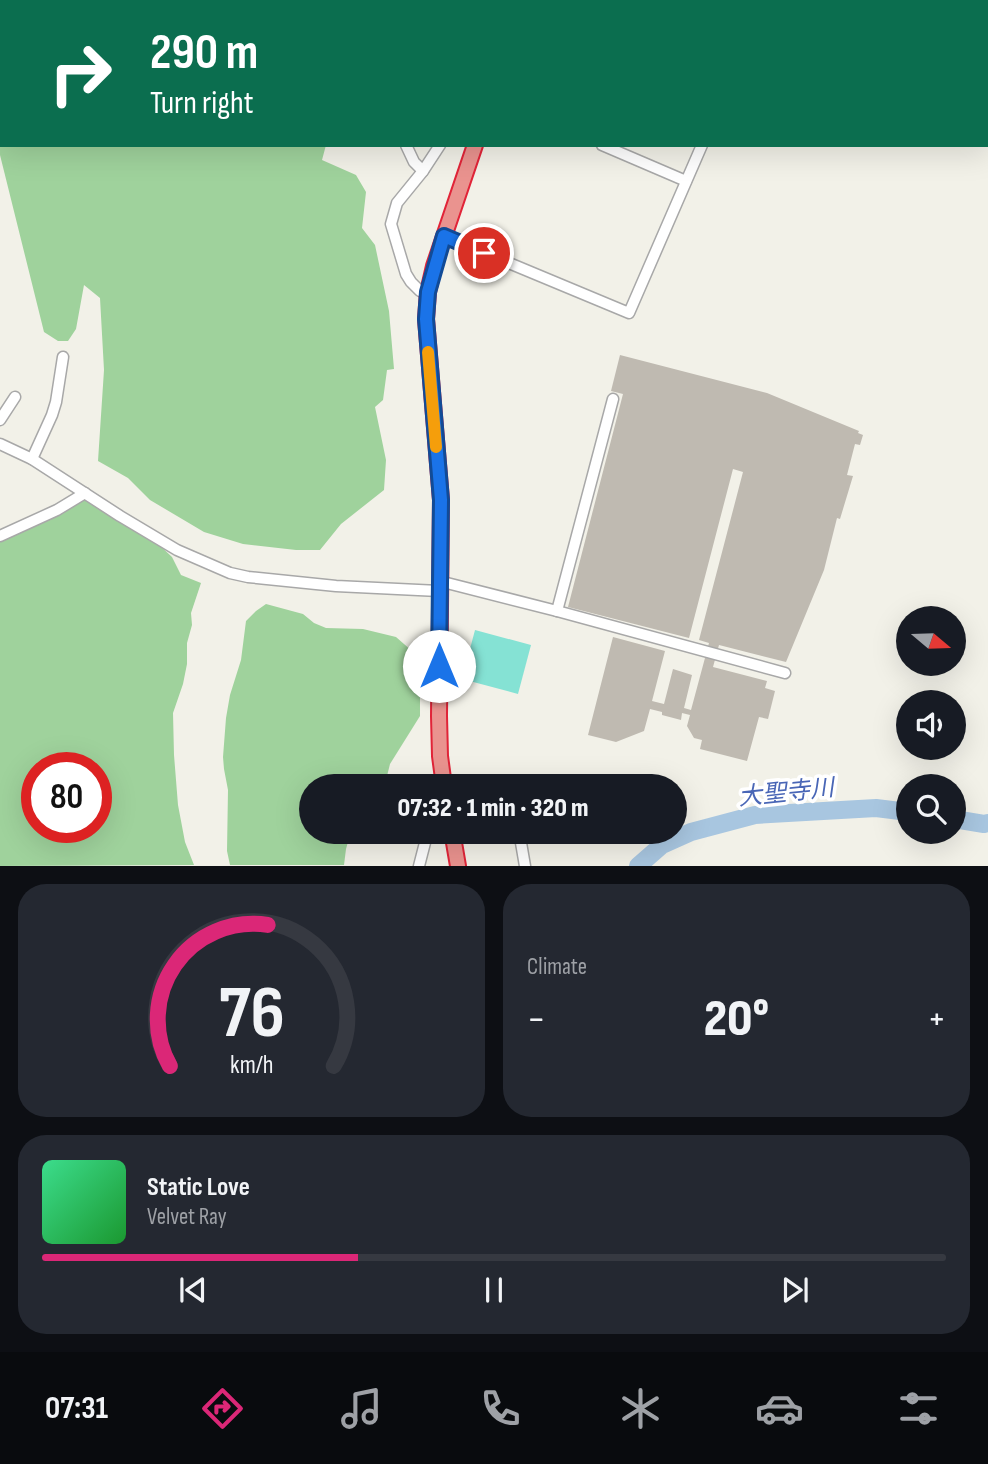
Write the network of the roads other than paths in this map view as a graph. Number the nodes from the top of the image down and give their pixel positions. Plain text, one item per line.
1 (407, 147) edge
2 (439, 147) edge
3 (474, 147) edge
4 (608, 147) edge
5 (701, 147) edge
6 (423, 170) junction
7 (686, 181) junction
8 (444, 236) junction
9 (428, 292) junction
10 (63, 357) dead end
11 (15, 397) dead end
12 (613, 399) dead end
13 (0, 420) edge
14 (0, 444) edge
15 (32, 459) junction
16 (85, 493) junction
17 (0, 536) edge
18 (439, 586) junction
19 (557, 611) junction
20 (785, 673) dead end
21 (442, 774) edge
22 (425, 844) edge
23 (454, 844) edge
24 (522, 844) edge
25 (419, 866) edge
26 (458, 866) edge
27 (526, 866) edge

1 - 6 street
2 - 6 street
3 - 8 highway
4 - 7 street
5 - 7 street
6 - 9 street
7 - 8 street
8 - 9 highway
9 - 18 highway
10 - 15 street
11 - 13 street
12 - 19 street
14 - 15 street
15 - 16 street
16 - 17 street
16 - 18 street
18 - 19 street
18 - 21 highway
19 - 20 street
22 - 25 street
23 - 26 highway
24 - 27 street

